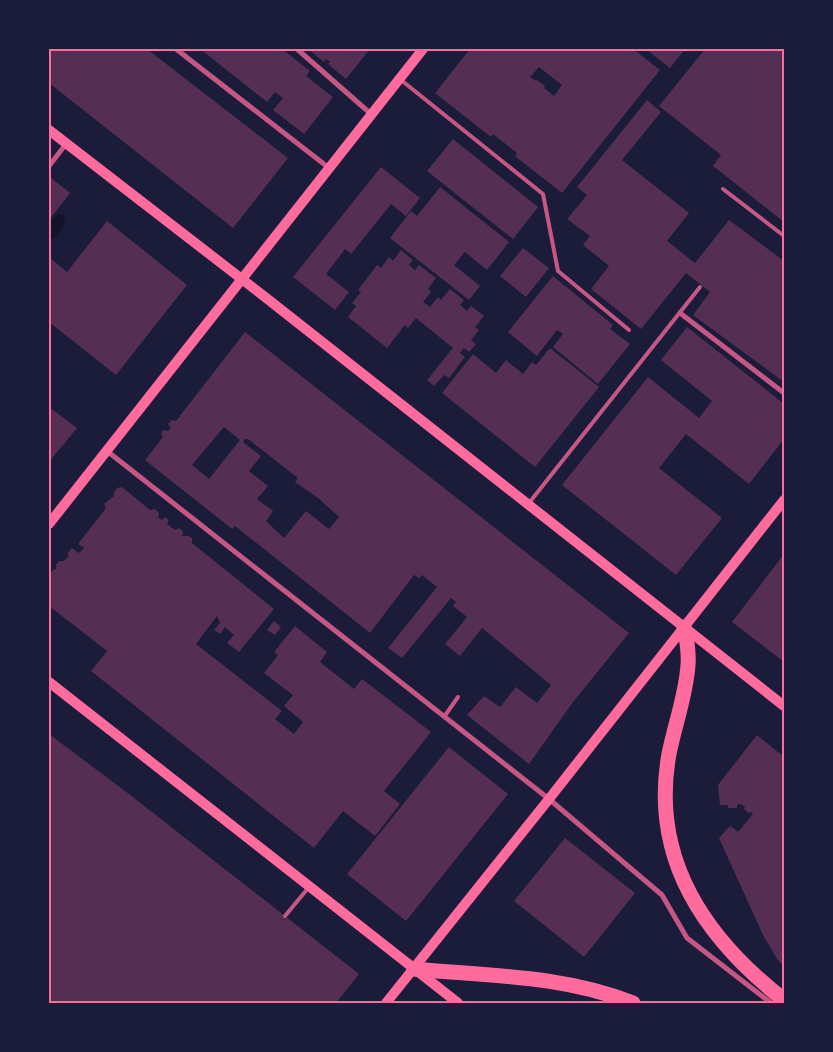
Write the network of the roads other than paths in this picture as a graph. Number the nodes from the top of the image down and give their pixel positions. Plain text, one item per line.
1 (176, 49) edge
2 (297, 49) edge
3 (422, 49) edge
4 (399, 79) junction
5 (371, 114) junction
6 (49, 130) edge
7 (66, 144) junction
8 (49, 166) edge
9 (329, 168) junction
10 (723, 189) dead end
11 (784, 236) edge
12 (242, 279) junction
13 (700, 287) dead end
14 (680, 313) junction
15 (629, 330) dead end
16 (784, 393) edge
17 (106, 451) junction
18 (784, 500) edge
19 (528, 504) junction
20 (49, 524) edge
21 (684, 627) junction
22 (49, 682) edge
23 (458, 697) dead end
24 (784, 706) edge
25 (444, 717) junction
26 (549, 799) junction
27 (309, 887) junction
28 (285, 916) dead end
29 (414, 969) junction
30 (784, 1000) edge
31 (386, 1003) edge
32 (458, 1003) edge
33 (633, 1003) edge
34 (771, 1003) edge

1 - 9 street
2 - 5 street
3 - 4 main road
4 - 5 main road
4 - 15 lane
5 - 9 main road
6 - 7 main road
7 - 8 street
7 - 12 main road
9 - 12 main road
10 - 11 lane
12 - 17 main road
12 - 19 main road
13 - 14 lane
14 - 16 street
14 - 19 lane
17 - 20 main road
17 - 25 street
18 - 21 main road
19 - 21 main road
21 - 24 main road
21 - 26 main road
21 - 30 highway
22 - 27 main road
23 - 25 lane
25 - 26 street
26 - 29 main road
26 - 34 street
27 - 28 lane
27 - 29 main road
29 - 31 main road
29 - 32 main road
29 - 33 highway

